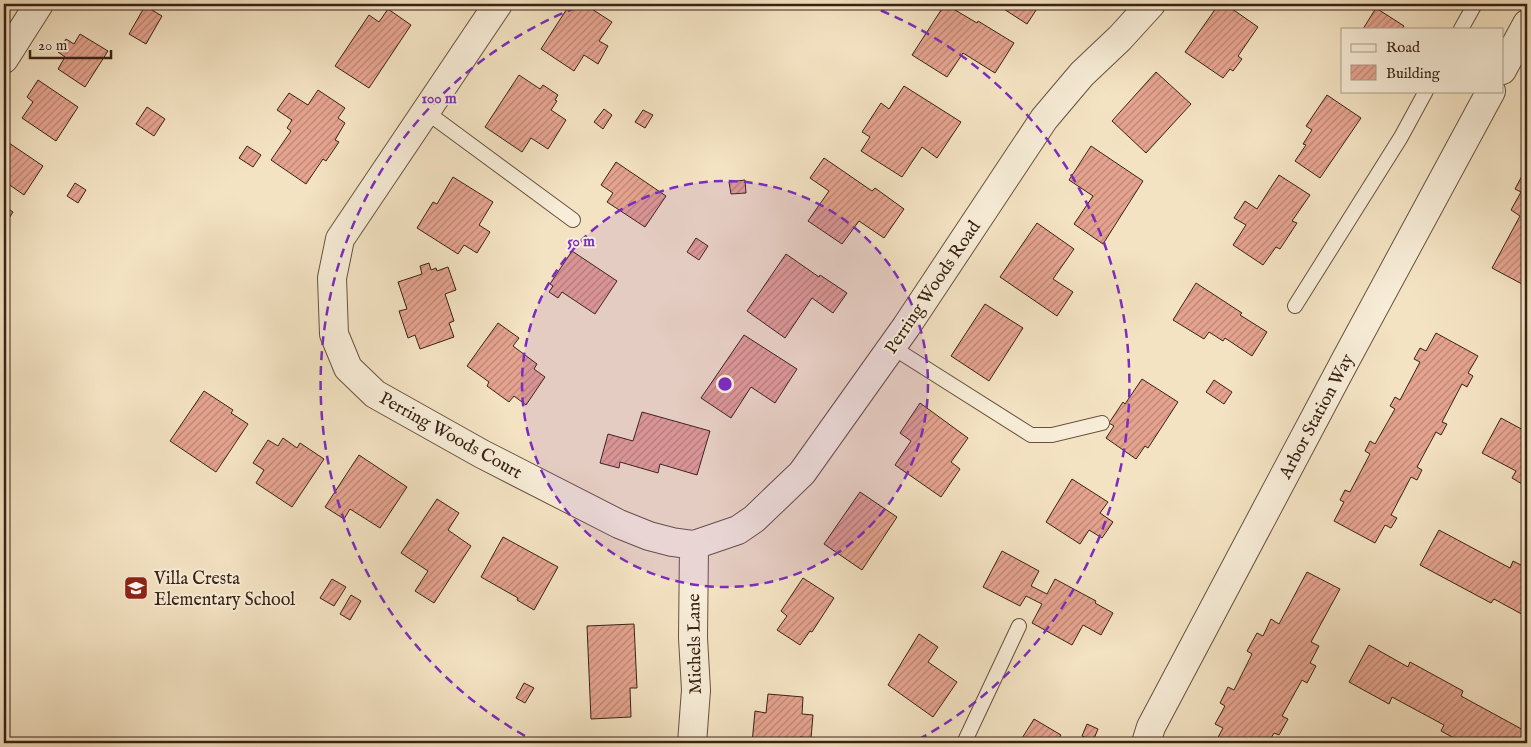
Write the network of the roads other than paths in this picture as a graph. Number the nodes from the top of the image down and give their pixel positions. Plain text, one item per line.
1 (39, 4) edge
2 (498, 4) edge
3 (1151, 4) edge
4 (1475, 4) edge
5 (1527, 24) edge
6 (1462, 28) edge
7 (4, 59) edge
8 (1504, 66) edge
9 (1425, 92) edge
10 (1490, 92) edge
11 (425, 111) junction
12 (573, 220) dead end
13 (1296, 306) dead end
14 (892, 347) junction
15 (1102, 423) dead end
16 (694, 544) junction
17 (1019, 626) dead end
18 (692, 743) edge
19 (964, 743) edge
20 (1146, 743) edge

1 - 7 street
2 - 11 street, Perring Woods Court
3 - 14 street, Perring Woods Road
4 - 6 lane
5 - 8 street
9 - 13 lane
10 - 20 street, Arbor Station Way
11 - 12 lane
11 - 16 street, Perring Woods Court
14 - 15 lane
14 - 16 street, Perring Woods Road
16 - 18 street, Michels Lane
17 - 19 lane

